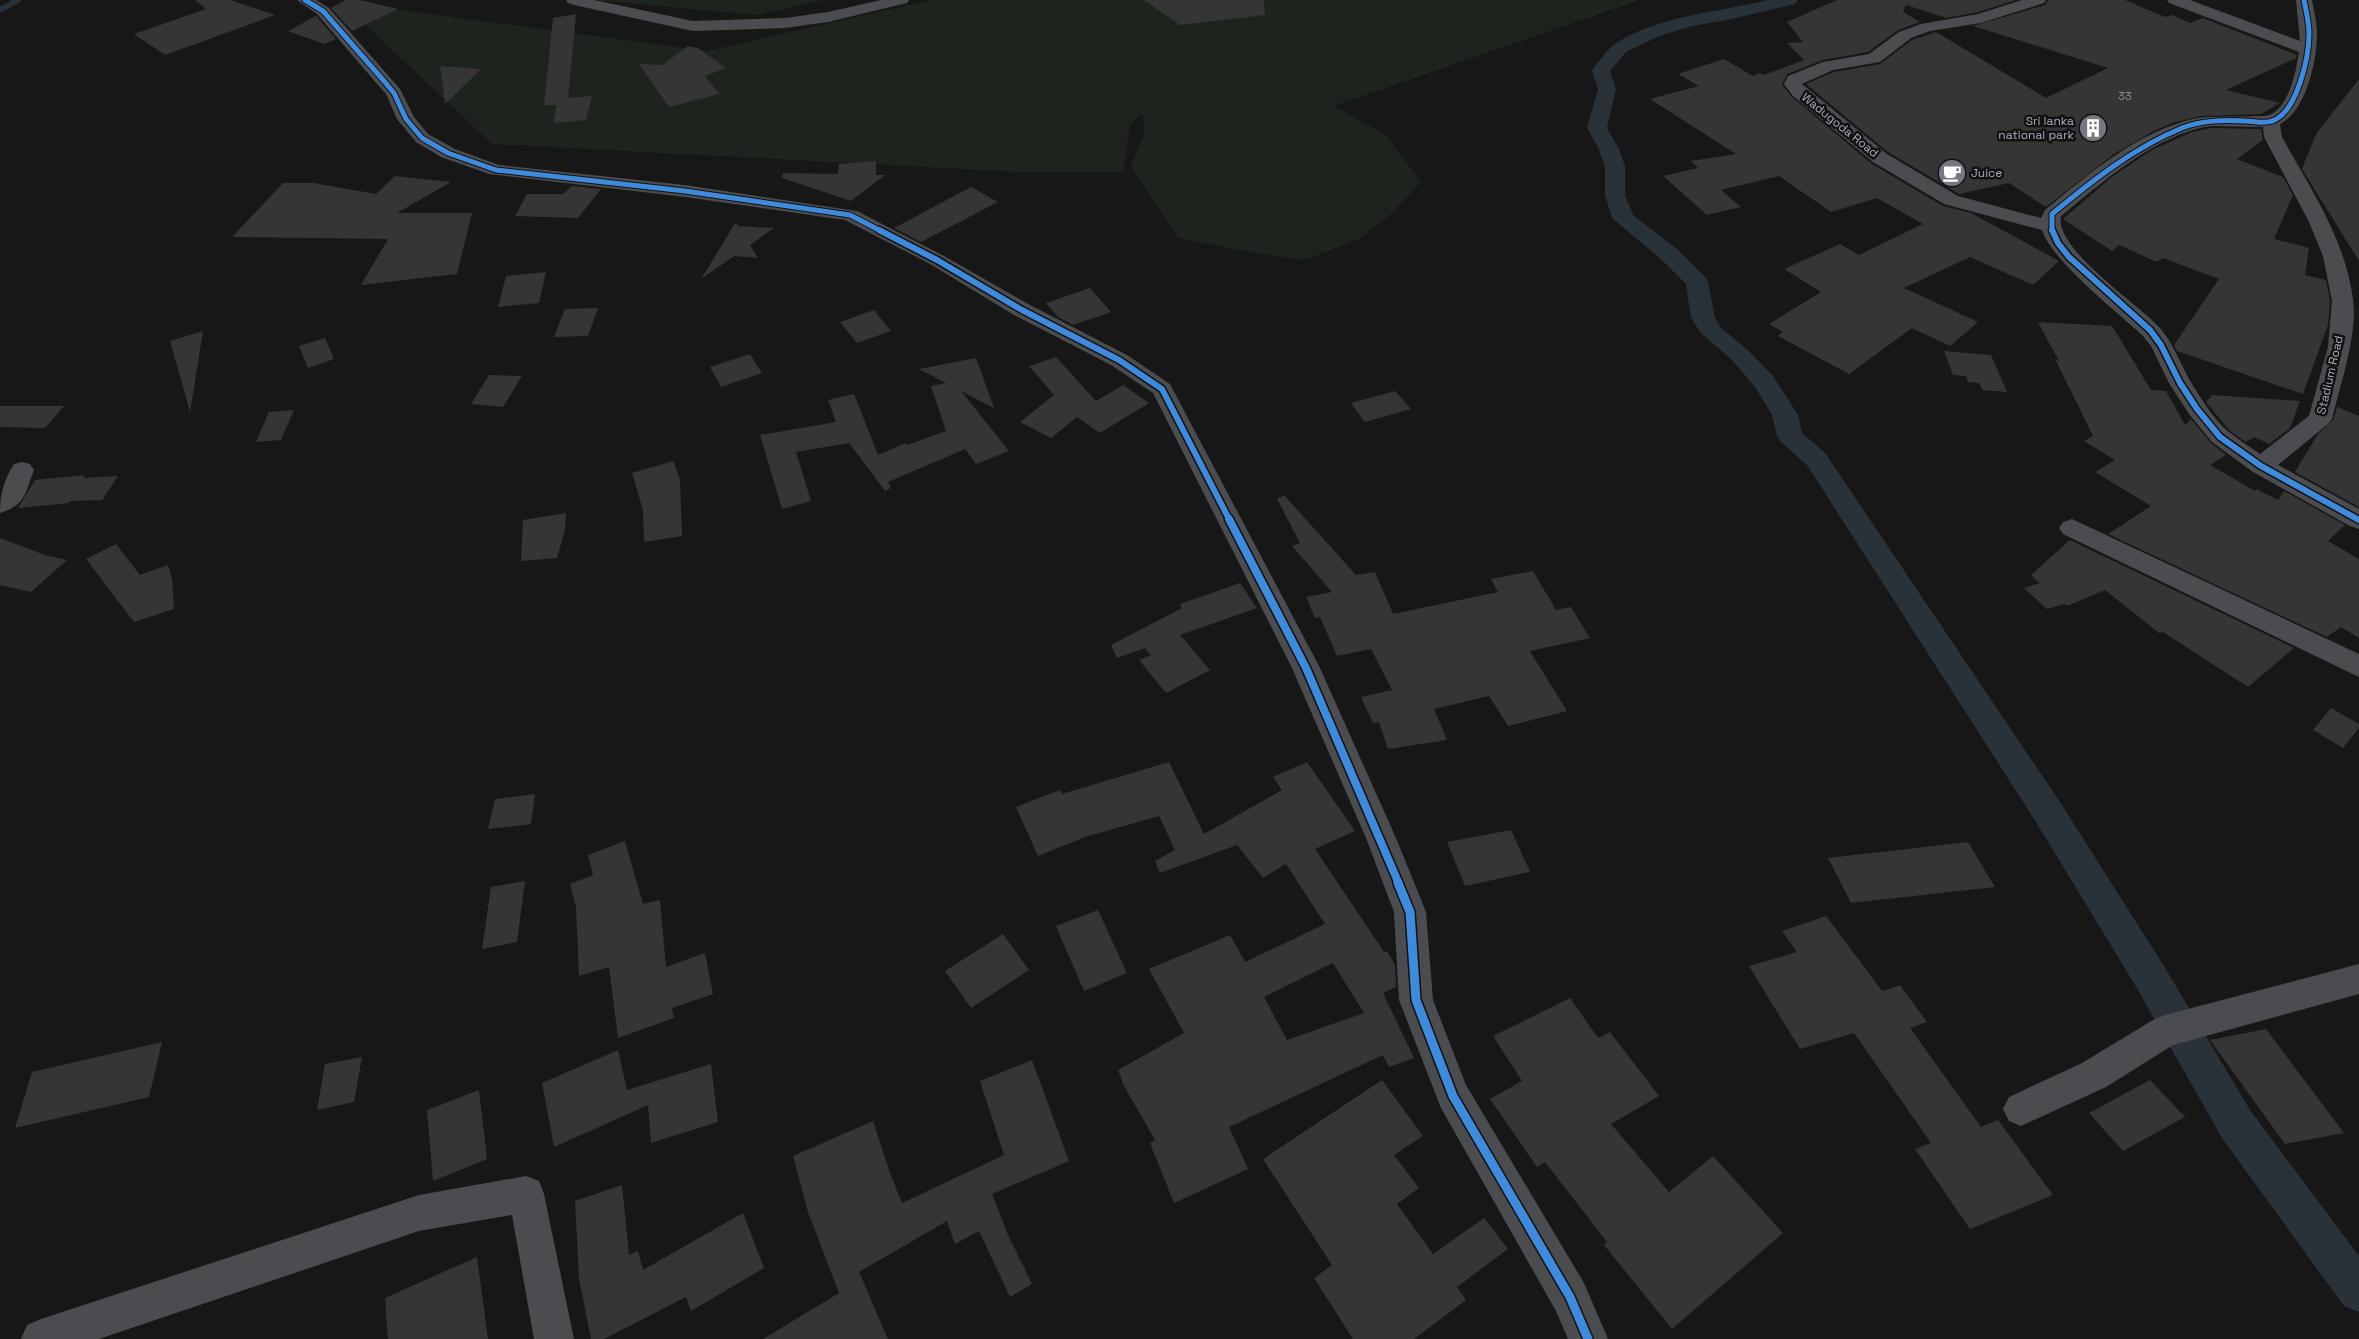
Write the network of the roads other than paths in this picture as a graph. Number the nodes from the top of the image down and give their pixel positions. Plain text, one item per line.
1 (305, 0) edge
2 (574, 0) edge
3 (901, 0) edge
4 (2038, 0) edge
5 (2175, 0) edge
6 (2304, 0) edge
7 (2306, 49) junction
8 (2271, 122) junction
9 (2050, 226) junction
10 (2349, 350) edge
11 (2261, 466) junction
12 (22, 470) dead end
13 (0, 504) edge
14 (2359, 520) edge
15 (2072, 528) dead end
16 (2359, 666) edge
17 (2359, 979) edge
18 (2021, 1109) dead end
19 (41, 1339) edge
20 (554, 1339) edge
21 (1588, 1339) edge

1 - 21 street
2 - 3 street
4 - 9 street, Wadugoda Road
5 - 7 street
6 - 7 street
7 - 8 street
8 - 9 street
8 - 10 street, Stadium Road
9 - 11 street
10 - 11 street, Stadium Road
11 - 14 street
12 - 13 street
15 - 16 street
17 - 18 street
19 - 20 street

